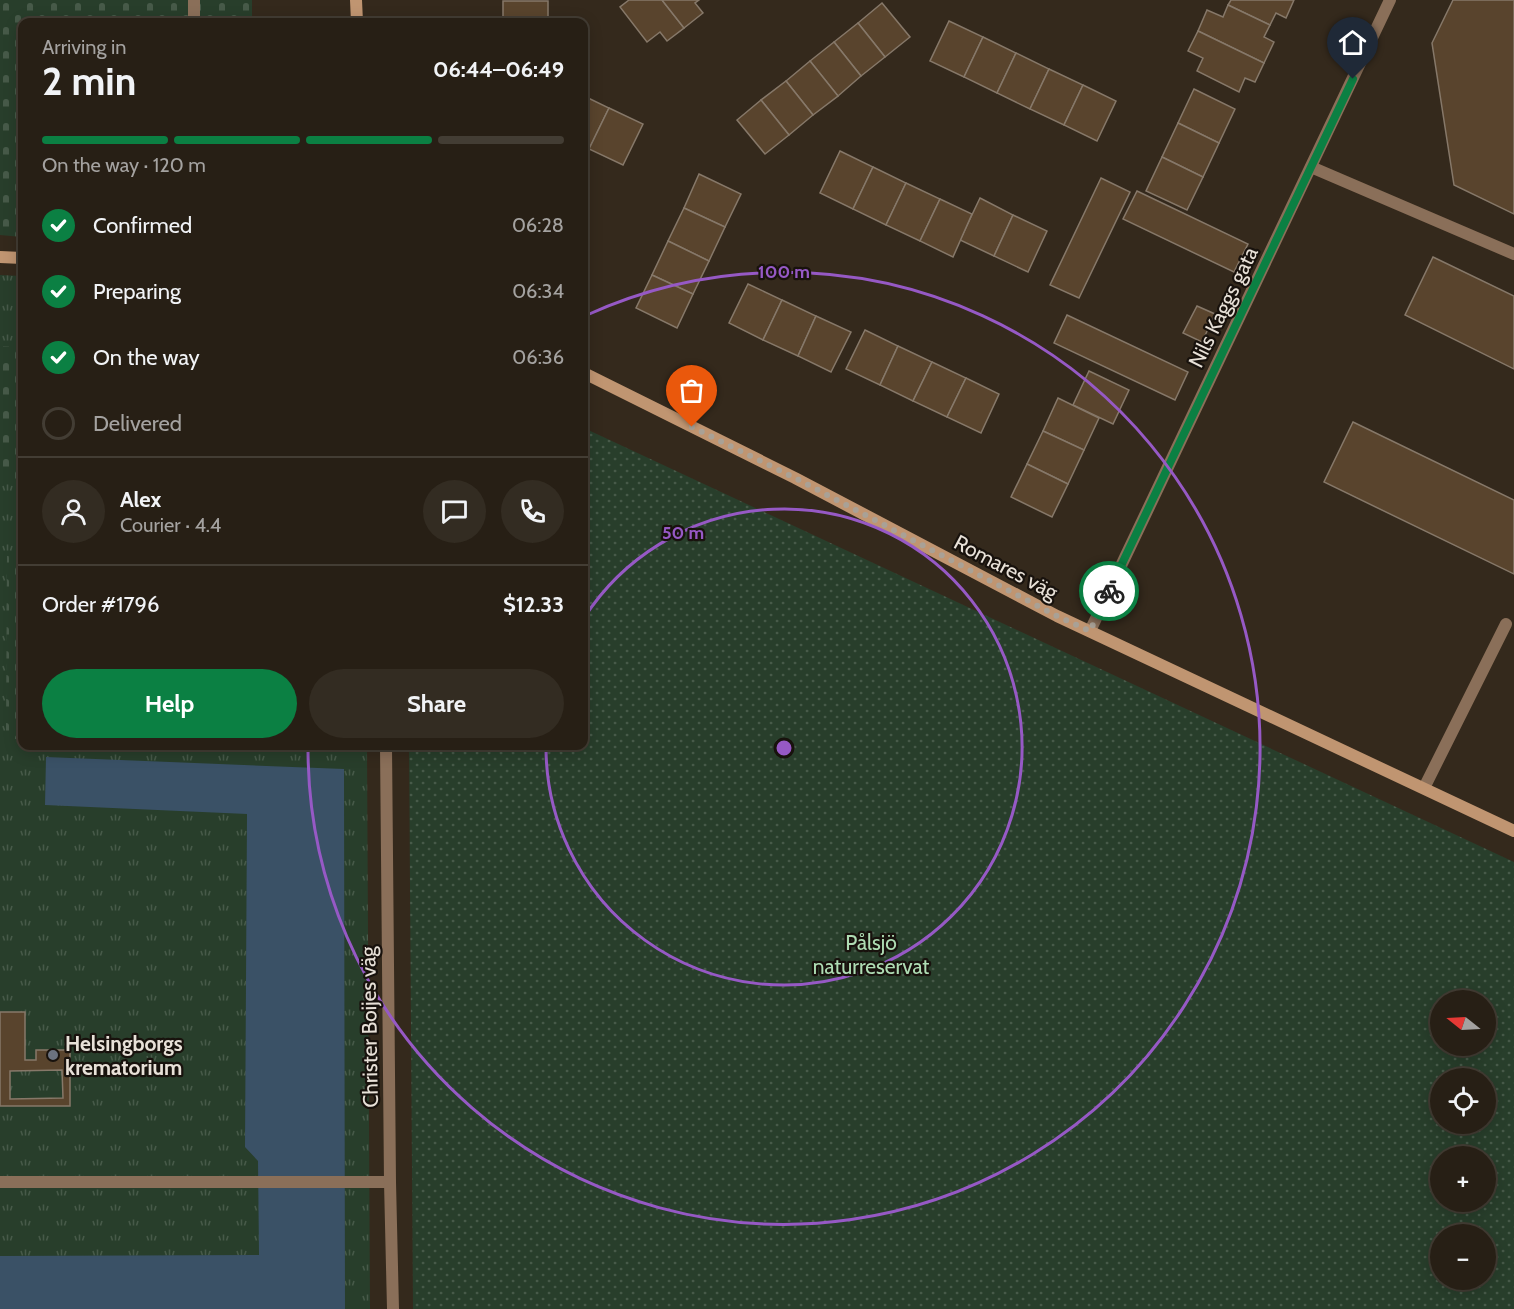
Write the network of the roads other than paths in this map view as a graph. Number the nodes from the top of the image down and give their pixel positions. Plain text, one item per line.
1 (194, 0) edge
2 (356, 0) edge
3 (1390, 0) edge
4 (194, 18) edge
5 (357, 18) edge
6 (1311, 167) junction
7 (1514, 254) edge
8 (0, 257) edge
9 (18, 258) edge
10 (588, 375) edge
11 (1506, 624) dead end
12 (1090, 631) junction
13 (386, 750) edge
14 (1424, 788) junction
15 (1514, 831) edge
16 (0, 1182) edge
17 (390, 1182) junction
18 (393, 1309) edge

1 - 4 street
2 - 5 street
3 - 6 street, Nils Kaggs gata
6 - 7 street
6 - 12 street, Nils Kaggs gata
8 - 9 street
10 - 12 street, Romares väg
11 - 14 street
12 - 14 street, Romares väg
13 - 17 street, Christer Boijes väg
14 - 15 street, Romares väg
16 - 17 street
17 - 18 street, Christer Boijes väg

